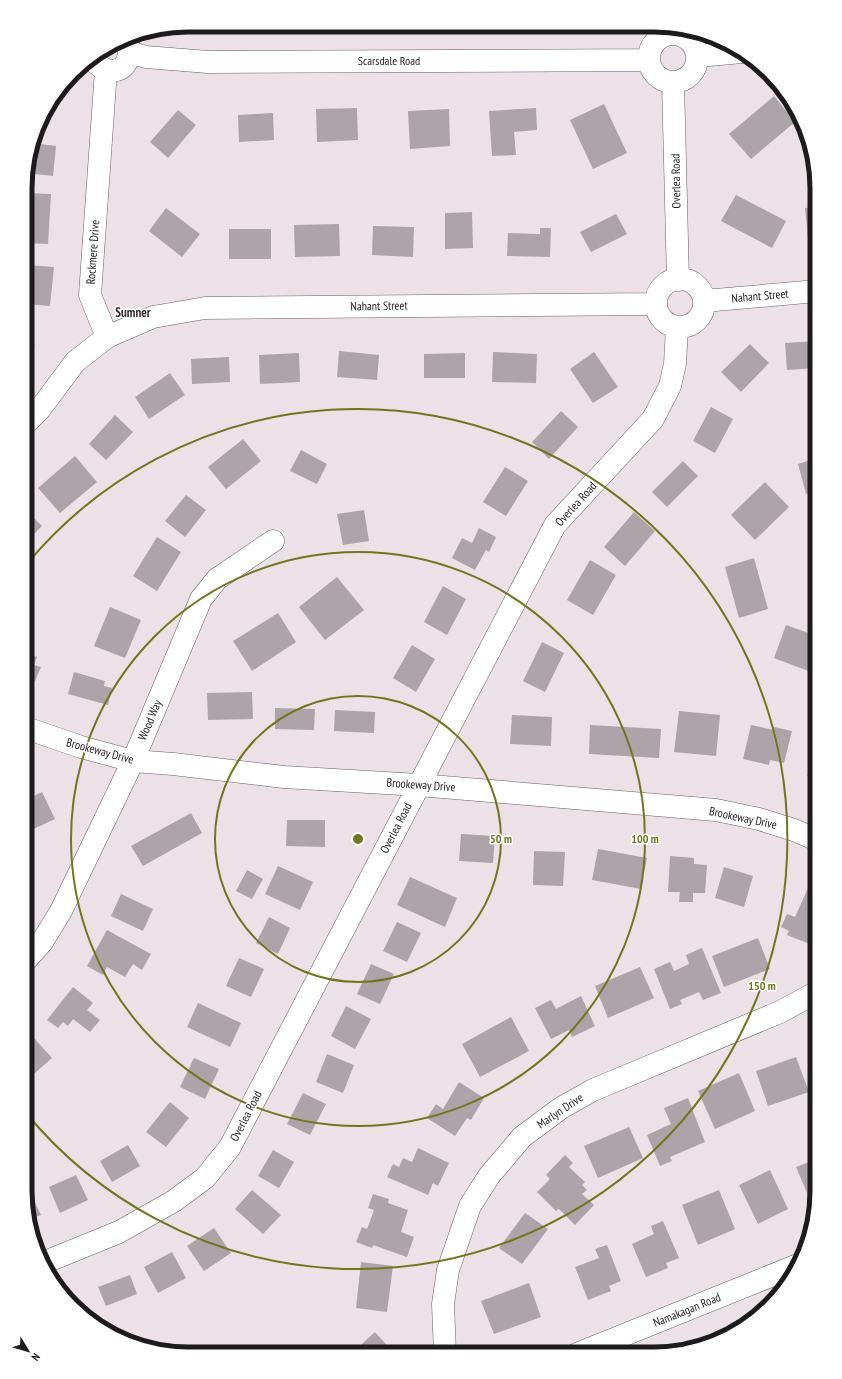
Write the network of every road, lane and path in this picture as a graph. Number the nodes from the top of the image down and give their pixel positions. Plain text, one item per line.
1 (666, 32) edge
2 (675, 33) edge
3 (128, 45) edge
4 (732, 53) edge
5 (697, 56) junction
6 (648, 60) junction
7 (99, 64) edge
8 (674, 82) junction
9 (678, 280) junction
10 (810, 292) edge
11 (704, 301) junction
12 (656, 304) junction
13 (677, 327) junction
14 (107, 337) junction
15 (32, 417) edge
16 (273, 541) dead end
17 (32, 730) edge
18 (133, 761) junction
19 (418, 785) junction
20 (810, 837) edge
21 (32, 954) edge
22 (810, 996) edge
23 (48, 1260) edge
24 (789, 1269) edge
25 (445, 1347) edge
26 (594, 1347) edge

1 - 6 street
2 - 5 street
3 - 6 street, Scarsdale Road
3 - 7 street
4 - 5 street
5 - 8 street
6 - 8 street
7 - 14 street, Rockmere Drive
8 - 9 street, Overlea Road
9 - 11 street
9 - 12 street
10 - 11 street, Nahant Street
11 - 13 street
12 - 13 street
12 - 14 street, Nahant Street
13 - 19 street, Overlea Road
14 - 15 street
16 - 18 street, Wood Way
17 - 18 street, Brookeway Drive
18 - 19 street, Brookeway Drive
18 - 21 street, Wood Way
19 - 20 street, Brookeway Drive
19 - 23 street, Overlea Road
22 - 25 street, Marlyn Drive
24 - 26 street, Namakagan Road

